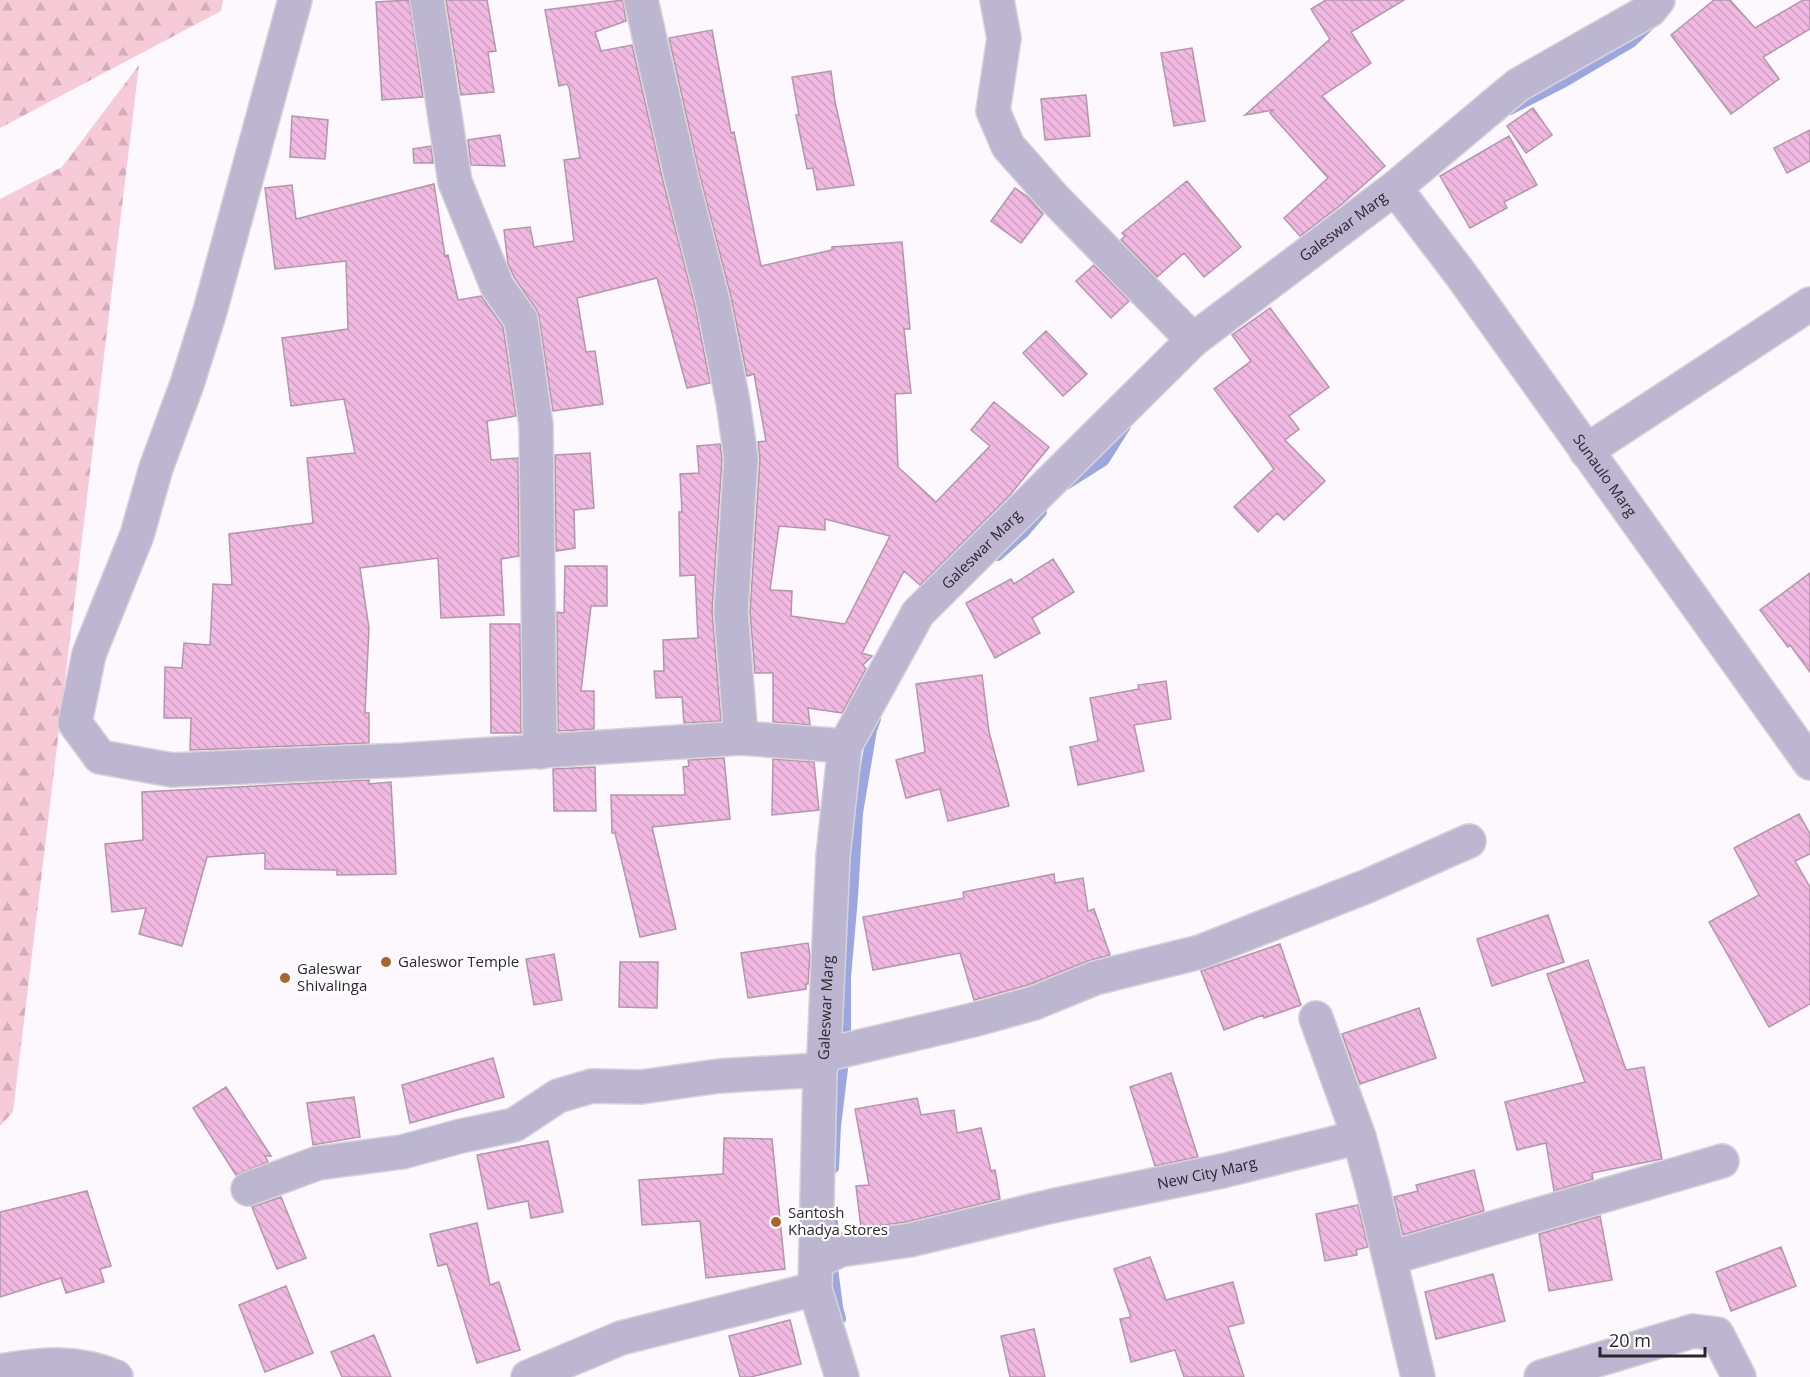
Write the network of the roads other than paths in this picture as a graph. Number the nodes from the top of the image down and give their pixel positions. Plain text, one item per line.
1 (296, 0) edge
2 (427, 0) edge
3 (641, 0) edge
4 (997, 0) edge
5 (1658, 0) edge
6 (1395, 188) junction
7 (1810, 304) edge
8 (1193, 340) junction
9 (1586, 451) junction
10 (1800, 727) edge
11 (741, 738) junction
12 (845, 746) junction
13 (540, 752) junction
14 (1810, 763) edge
15 (1469, 841) dead end
16 (1316, 1018) dead end
17 (822, 1062) junction
18 (1359, 1137) junction
19 (1722, 1161) dead end
20 (248, 1189) dead end
21 (1390, 1258) junction
22 (815, 1275) junction
23 (0, 1371) edge
24 (116, 1377) edge
25 (528, 1377) edge
26 (842, 1377) edge
27 (1419, 1377) edge
28 (1541, 1377) edge
29 (1739, 1377) edge

1 - 13 street
2 - 13 street
3 - 11 street
4 - 8 street
5 - 6 street, Galeswar Marg
6 - 8 street, Galeswar Marg
6 - 9 street, Sunaulo Marg
7 - 9 street
8 - 12 street, Galeswar Marg
9 - 10 street, Sunaulo Marg
10 - 14 street, Sunaulo Marg
11 - 12 street
11 - 13 street
12 - 17 street, Galeswar Marg
15 - 17 street
16 - 18 street
17 - 20 street
17 - 22 street, Galeswar Marg
18 - 21 street
18 - 22 street, New City Marg
19 - 21 street
21 - 27 street
22 - 25 street, New City Marg
22 - 26 street, Galeswar Marg
23 - 24 street
28 - 29 street

